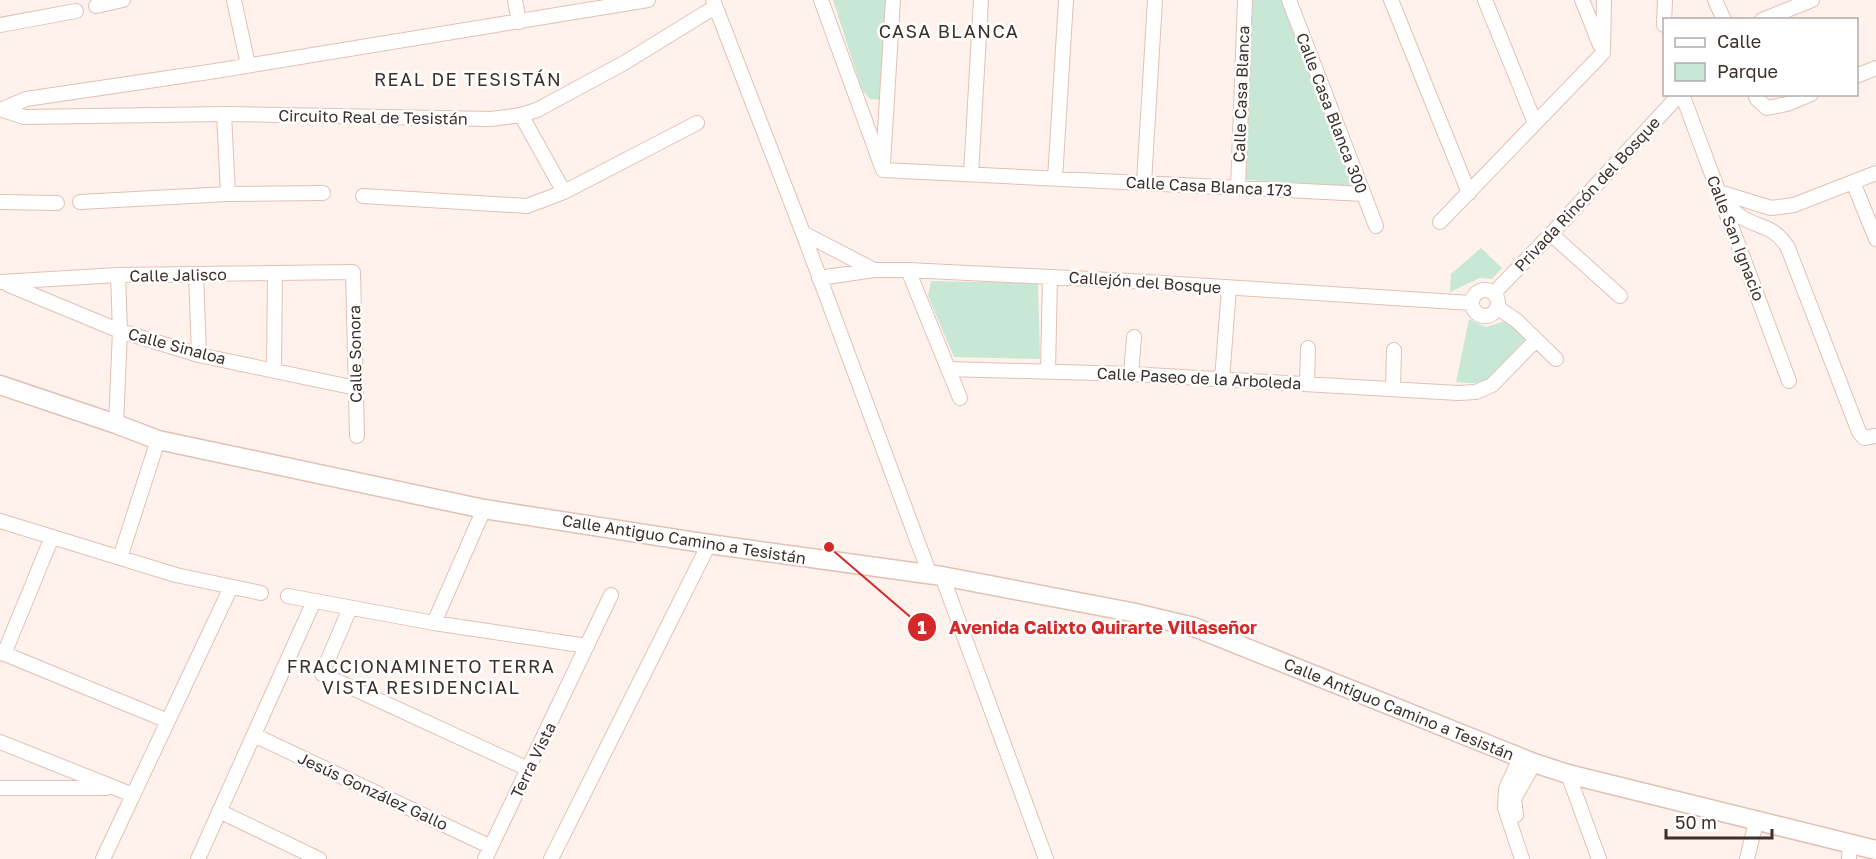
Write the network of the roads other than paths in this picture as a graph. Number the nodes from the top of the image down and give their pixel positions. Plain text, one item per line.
1 (123, 0) edge
2 (234, 0) edge
3 (515, 0) edge
4 (648, 0) edge
5 (821, 0) edge
6 (893, 0) edge
7 (981, 0) edge
8 (1066, 0) edge
9 (1155, 0) edge
10 (1245, 0) edge
11 (1289, 0) edge
12 (1391, 0) edge
13 (1485, 0) edge
14 (1582, 0) edge
15 (1604, 0) edge
16 (1665, 0) edge
17 (1715, 0) edge
18 (1812, 0) edge
19 (714, 3) edge
20 (96, 6) dead end
21 (76, 11) dead end
22 (1665, 18) edge
23 (1723, 18) edge
24 (1767, 18) edge
25 (519, 22) junction
26 (0, 25) edge
27 (1603, 53) junction
28 (248, 65) junction
29 (1876, 68) edge
30 (1858, 76) edge
31 (1679, 96) edge
32 (1682, 96) edge
33 (1756, 96) edge
34 (1806, 96) edge
35 (2, 109) edge
36 (224, 114) junction
37 (521, 115) junction
38 (697, 123) dead end
39 (1535, 123) junction
40 (883, 170) junction
41 (1876, 173) edge
42 (971, 174) junction
43 (1055, 178) junction
44 (1853, 182) junction
45 (1144, 183) junction
46 (1238, 188) junction
47 (564, 192) junction
48 (1719, 192) junction
49 (323, 193) dead end
50 (1469, 193) junction
51 (228, 194) junction
52 (1364, 194) junction
53 (363, 196) dead end
54 (0, 202) edge
55 (57, 202) dead end
56 (80, 202) dead end
57 (1440, 222) dead end
58 (1376, 226) dead end
59 (803, 233) junction
60 (1551, 234) junction
61 (1876, 239) edge
62 (874, 270) junction
63 (908, 270) junction
64 (353, 272) joint
65 (275, 273) junction
66 (196, 274) junction
67 (118, 275) junction
68 (1050, 277) junction
69 (819, 278) junction
70 (2, 283) edge
71 (1229, 288) junction
72 (1494, 293) junction
73 (1620, 296) dead end
74 (1471, 303) junction
75 (1497, 307) junction
76 (120, 331) junction
77 (1134, 337) dead end
78 (1536, 340) junction
79 (1308, 348) dead end
80 (1394, 350) dead end
81 (199, 355) junction
82 (1556, 359) dead end
83 (948, 369) junction
84 (274, 370) junction
85 (1048, 371) junction
86 (1131, 374) junction
87 (1222, 380) junction
88 (1789, 381) dead end
89 (1307, 383) junction
90 (0, 385) edge
91 (356, 388) junction
92 (1394, 388) junction
93 (960, 398) dead end
94 (116, 424) junction
95 (357, 436) dead end
96 (1876, 436) edge
97 (158, 440) junction
98 (484, 509) junction
99 (0, 521) edge
100 (52, 537) junction
101 (710, 544) junction
102 (120, 558) junction
103 (936, 576) junction
104 (231, 587) junction
105 (261, 593) dead end
106 (611, 595) dead end
107 (288, 596) dead end
108 (314, 602) junction
109 (351, 608) junction
110 (434, 623) junction
111 (587, 646) junction
112 (2, 653) edge
113 (168, 721) junction
114 (254, 735) junction
115 (0, 742) edge
116 (1527, 761) junction
117 (528, 769) junction
118 (1568, 774) junction
119 (0, 788) edge
120 (115, 788) junction
121 (133, 795) junction
122 (219, 811) junction
123 (1756, 822) junction
124 (1876, 850) edge
125 (1850, 852) edge
126 (488, 853) edge
127 (103, 859) edge
128 (198, 859) edge
129 (319, 859) edge
130 (551, 859) edge
131 (1046, 859) edge
132 (1522, 859) edge
133 (1532, 859) edge
134 (1599, 859) edge
135 (1747, 859) edge

1 - 20 street
2 - 28 street
3 - 25 street
4 - 25 street, Circuito Real de Tesistán
5 - 40 street
6 - 40 street
7 - 42 street
8 - 43 street
9 - 45 street
10 - 46 street, Calle Casa Blanca
11 - 52 street, Calle Casa Blanca 300
12 - 50 street
13 - 39 street
14 - 27 street
15 - 27 street
16 - 22 street
17 - 23 street
18 - 24 street
19 - 37 street, Circuito Real de Tesistán
19 - 59 street
21 - 26 street
25 - 28 street, Circuito Real de Tesistán
27 - 39 street
28 - 35 street, Circuito Real de Tesistán
29 - 30 street
31 - 60 street, Privada Rincón del Bosque
32 - 48 street, Calle San Ignacio
33 - 34 street
35 - 36 street, Circuito Real de Tesistán
36 - 37 street, Circuito Real de Tesistán
36 - 51 street
37 - 47 street
38 - 47 street
39 - 50 street
40 - 42 street, Calle Casa Blanca 173
41 - 44 street
42 - 43 street, Calle Casa Blanca 173
43 - 45 street, Calle Casa Blanca 173
44 - 48 street
44 - 61 street
45 - 46 street, Calle Casa Blanca 173
46 - 52 street, Calle Casa Blanca 173
47 - 53 street
48 - 88 street, Calle San Ignacio
48 - 96 street
49 - 51 street
50 - 57 street
51 - 56 street
52 - 58 street, Calle Casa Blanca 300
54 - 55 street
59 - 62 street
59 - 69 street
60 - 72 street, Privada Rincón del Bosque
60 - 73 street
62 - 63 street, Callejón del Bosque
62 - 69 street, Callejón del Bosque
63 - 68 street, Callejón del Bosque
63 - 83 street
64 - 65 street, Calle Jalisco
64 - 91 street, Calle Sonora
65 - 66 street, Calle Jalisco
65 - 84 street
66 - 67 street, Calle Jalisco
66 - 81 street
67 - 70 street, Calle Jalisco
67 - 76 street
68 - 71 street, Callejón del Bosque
68 - 85 street
69 - 103 street
70 - 76 street, Calle Sinaloa
71 - 74 street, Callejón del Bosque
71 - 87 street
72 - 74 street
72 - 75 street
74 - 75 street
75 - 78 street
76 - 81 street, Calle Sinaloa
76 - 94 street
77 - 86 street
78 - 82 street
78 - 92 street, Calle Paseo de la Arboleda
79 - 89 street
80 - 92 street
81 - 84 street, Calle Sinaloa
83 - 85 street, Calle Paseo de la Arboleda
83 - 93 street
84 - 91 street, Calle Sinaloa
85 - 86 street, Calle Paseo de la Arboleda
86 - 87 street, Calle Paseo de la Arboleda
87 - 89 street, Calle Paseo de la Arboleda
89 - 92 street, Calle Paseo de la Arboleda
90 - 94 street, Calle Antiguo Camino a Tesistán
91 - 95 street, Calle Sonora
94 - 97 street, Calle Antiguo Camino a Tesistán
97 - 98 street, Calle Antiguo Camino a Tesistán
97 - 102 street
98 - 101 street, Calle Antiguo Camino a Tesistán
98 - 110 street
99 - 100 street
100 - 102 street
100 - 112 street
101 - 103 street, Calle Antiguo Camino a Tesistán
101 - 130 street
102 - 104 street
103 - 116 street, Calle Antiguo Camino a Tesistán
103 - 131 street
104 - 105 street
104 - 113 street
106 - 111 street, Terra Vista
107 - 108 street
108 - 109 street
108 - 114 street
109 - 110 street
109 - 117 street
110 - 111 street
111 - 117 street, Terra Vista
112 - 113 street
113 - 121 street
114 - 122 street
114 - 126 street, Jesús González Gallo
115 - 120 street
116 - 118 street, Calle Antiguo Camino a Tesistán
116 - 132 street
116 - 133 street
117 - 126 street, Terra Vista
118 - 123 street, Calle Antiguo Camino a Tesistán
118 - 134 street
119 - 120 street
120 - 121 street
121 - 127 street
122 - 128 street
122 - 129 street
123 - 125 street, Calle Antiguo Camino a Tesistán
123 - 135 street
124 - 125 street, Calle Antiguo Camino a Tesistán

